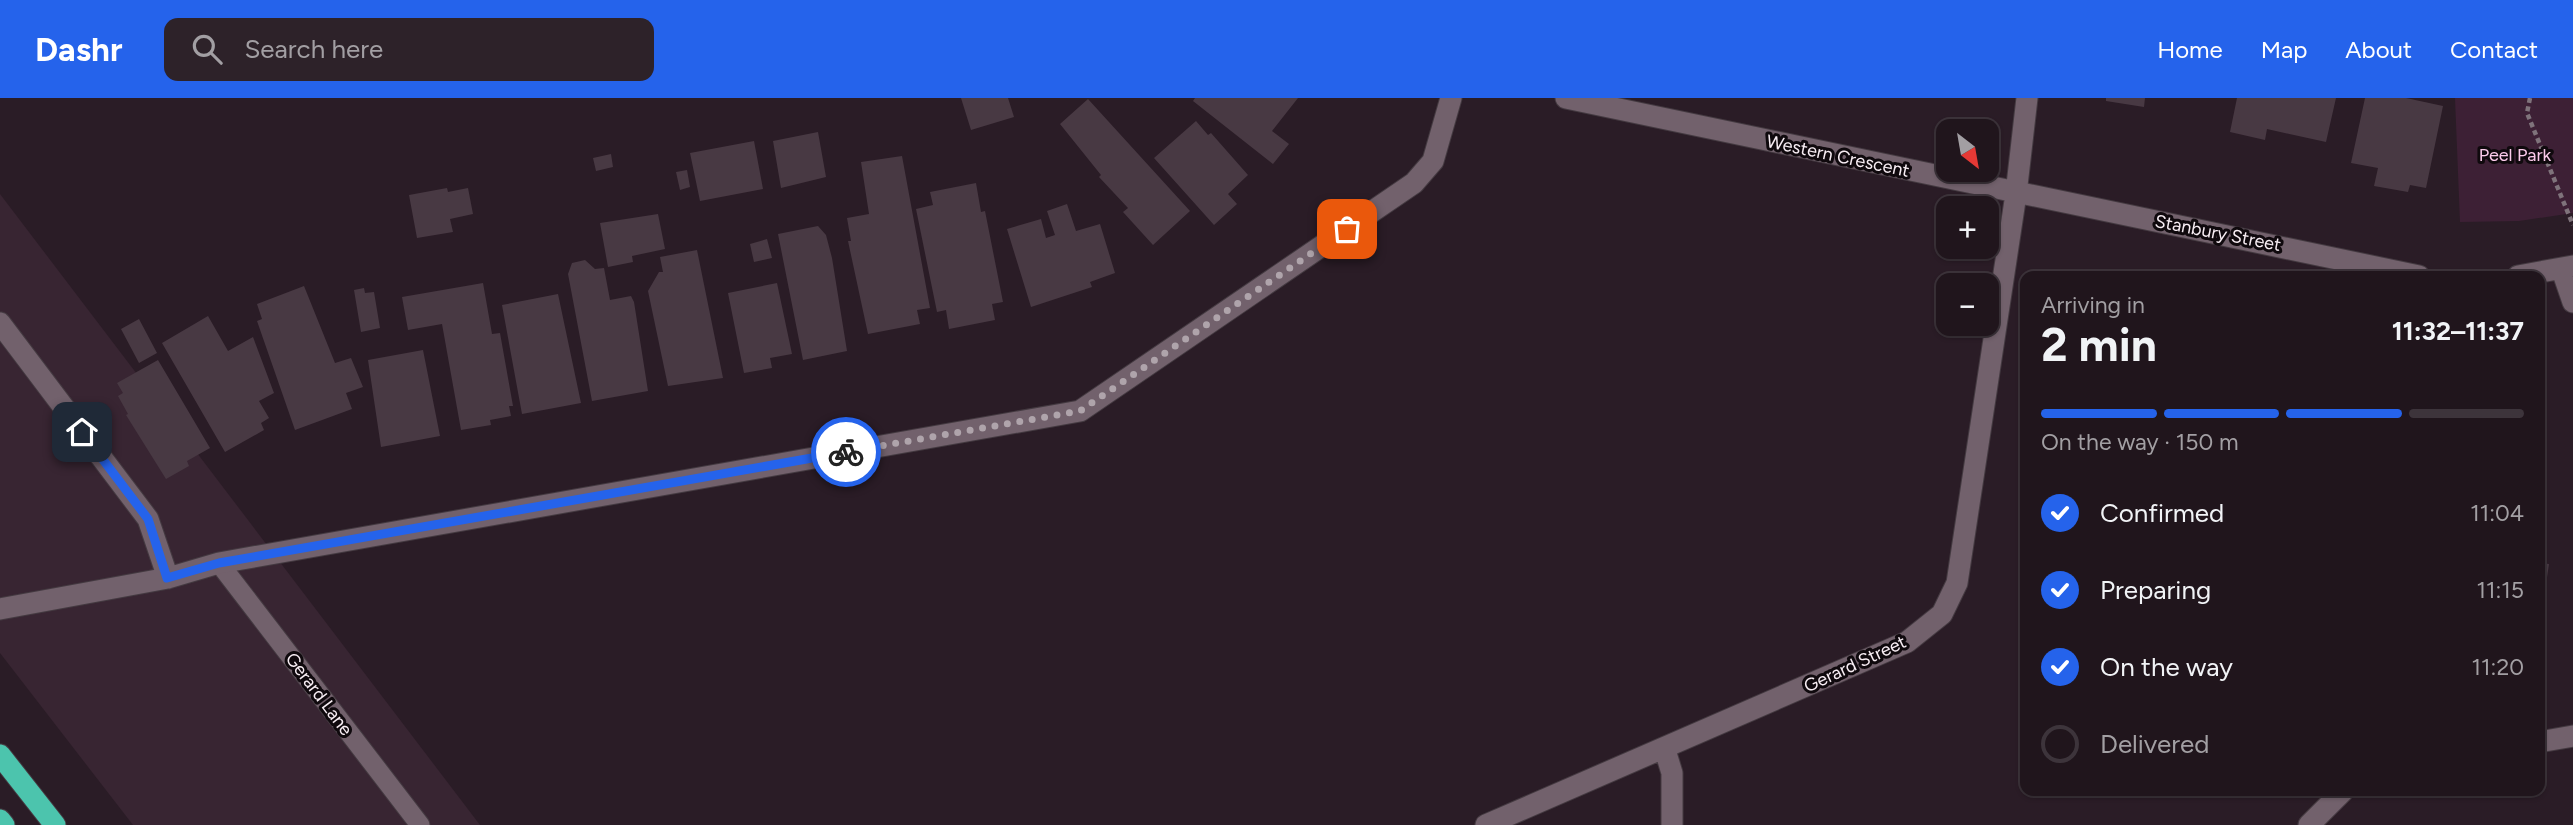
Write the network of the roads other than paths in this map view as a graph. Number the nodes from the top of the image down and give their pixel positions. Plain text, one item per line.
1 (1451, 98) edge
2 (1566, 98) edge
3 (2027, 98) edge
4 (2016, 194) junction
5 (2568, 268) edge
6 (2396, 271) edge
7 (2545, 272) edge
8 (2573, 302) edge
9 (0, 323) edge
10 (219, 563) junction
11 (167, 578) junction
12 (0, 609) edge
13 (2573, 736) edge
14 (2545, 740) edge
15 (1665, 750) junction
16 (0, 755) edge
17 (2338, 796) edge
18 (0, 820) edge
19 (4, 825) edge
20 (55, 825) edge
21 (419, 825) edge
22 (1486, 825) edge
23 (1672, 825) edge
24 (2309, 825) edge

1 - 10 street
2 - 4 street, Western Crescent
3 - 4 street
4 - 6 street, Stanbury Street
4 - 15 street, Gerard Street
5 - 7 street
5 - 8 street
9 - 11 street
10 - 11 street
10 - 21 lane, Gerard Lane
11 - 12 street
13 - 14 street
15 - 22 street, Gerard Street
15 - 23 street
16 - 20 highway
17 - 24 street
18 - 19 highway

